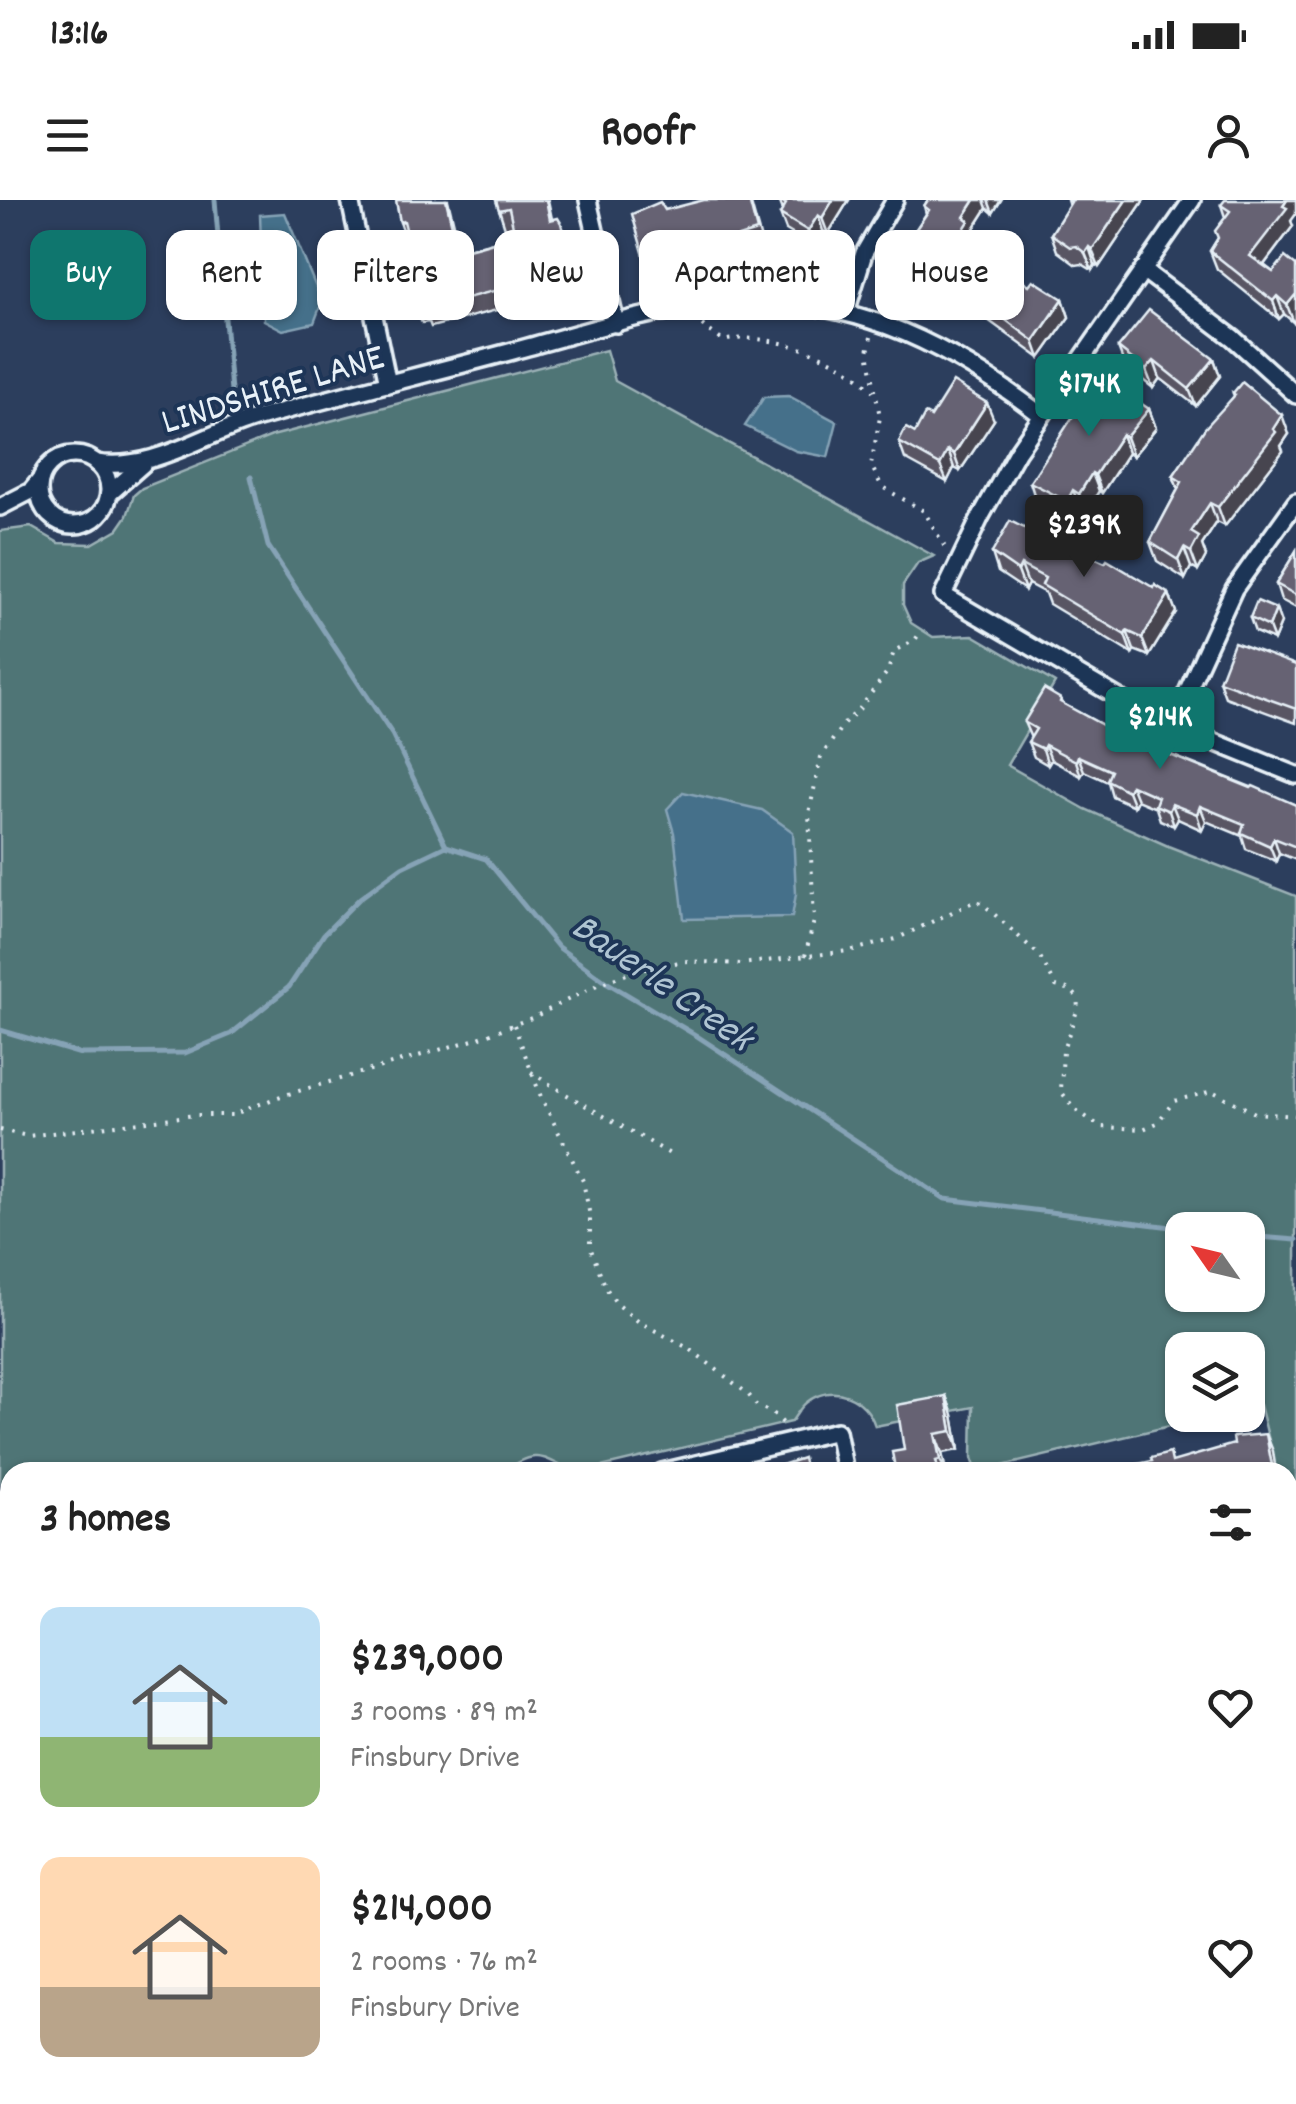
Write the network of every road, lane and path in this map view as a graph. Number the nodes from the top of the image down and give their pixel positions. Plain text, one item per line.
1 (350, 200) edge
2 (588, 200) edge
3 (895, 200) edge
4 (1192, 200) edge
5 (1143, 270) junction
6 (855, 282) edge
7 (855, 315) edge
8 (639, 319) edge
9 (616, 324) junction
10 (702, 324) dead end
11 (871, 337) dead end
12 (388, 384) junction
13 (1296, 395) edge
14 (876, 396) junction
15 (1041, 415) junction
16 (146, 461) junction
17 (96, 463) junction
18 (40, 480) junction
19 (109, 494) junction
20 (1296, 502) edge
21 (0, 508) edge
22 (47, 513) junction
23 (946, 549) dead end
24 (920, 633) dead end
25 (1172, 726) junction
26 (1296, 776) edge
27 (805, 956) junction
28 (514, 1025) junction
29 (530, 1072) junction
30 (1296, 1116) edge
31 (0, 1130) edge
32 (673, 1156) dead end
33 (784, 1424) dead end
34 (705, 1462) edge
35 (843, 1462) edge

1 - 12 street
2 - 9 street
3 - 6 street
4 - 5 street
5 - 13 street
5 - 15 street
7 - 15 street, LINDSHIRE LANE
8 - 9 street, LINDSHIRE LANE
9 - 12 street, LINDSHIRE LANE
10 - 14 path
11 - 14 path
12 - 16 street, LINDSHIRE LANE
14 - 23 path
15 - 25 street
16 - 17 street, LINDSHIRE LANE
16 - 19 street, LINDSHIRE LANE
17 - 18 street, LINDSHIRE LANE
17 - 19 street
18 - 21 street, LINDSHIRE LANE
18 - 22 street
19 - 22 street, LINDSHIRE LANE
20 - 25 street
21 - 22 street, LINDSHIRE LANE
24 - 27 path
25 - 26 street
27 - 28 path
27 - 30 path
28 - 29 path
28 - 31 path
29 - 32 path
29 - 33 path
34 - 35 street

